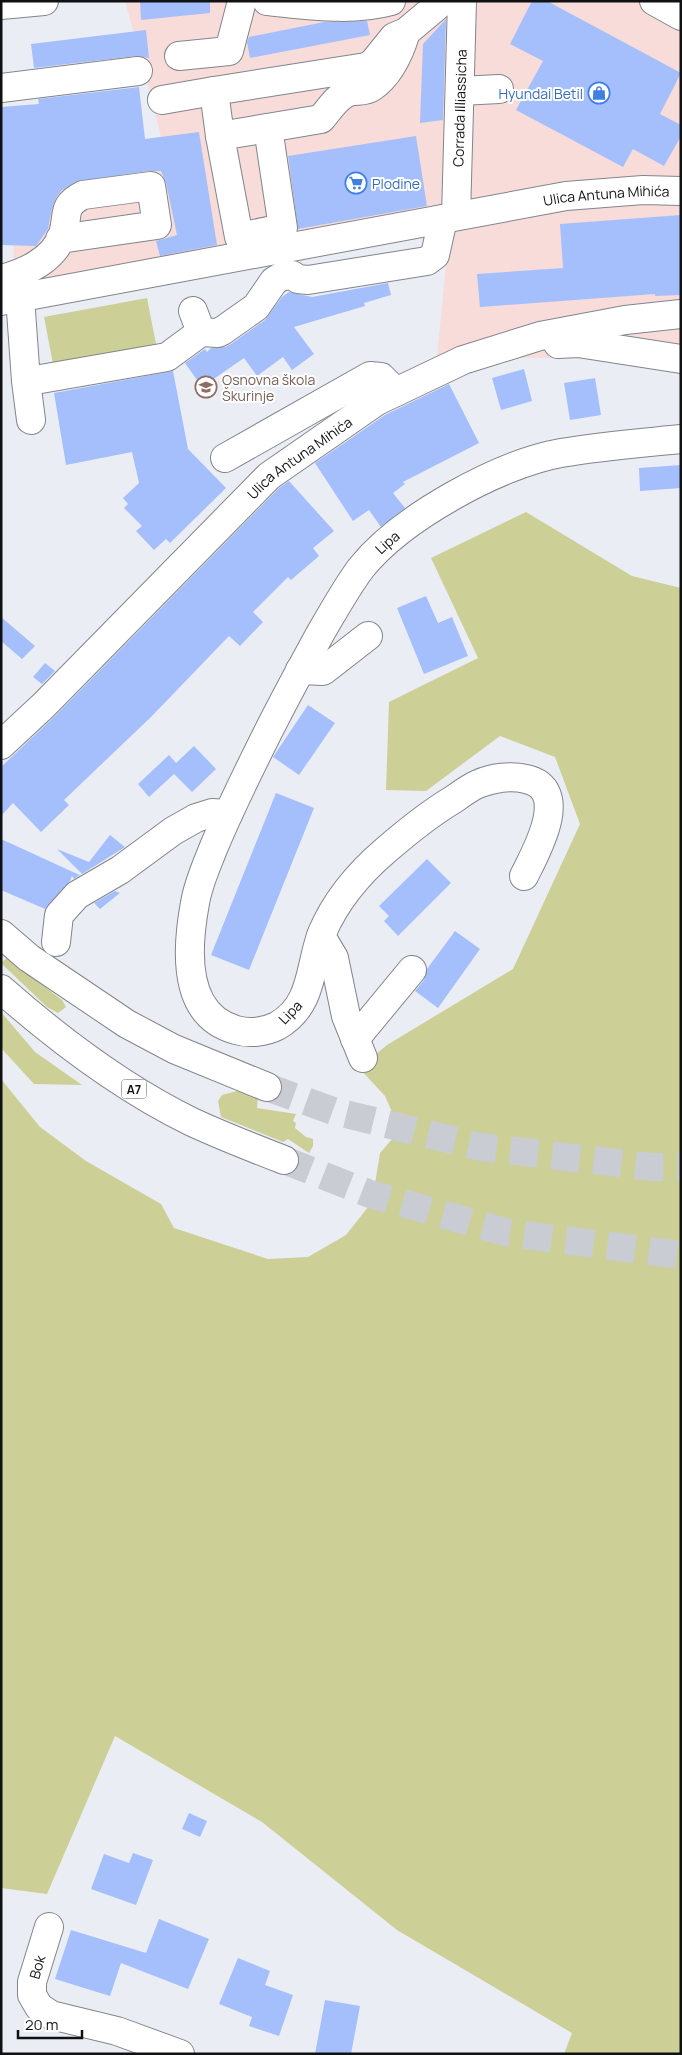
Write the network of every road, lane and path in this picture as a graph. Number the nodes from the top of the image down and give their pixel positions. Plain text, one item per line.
1 (44, 1) edge
2 (242, 1) edge
3 (267, 1) edge
4 (391, 1) edge
5 (443, 1) edge
6 (462, 1) edge
7 (654, 1) edge
8 (1, 5) edge
9 (681, 16) edge
10 (406, 32) junction
11 (179, 56) dead end
12 (138, 71) dead end
13 (1, 88) edge
14 (499, 89) dead end
15 (460, 91) junction
16 (214, 92) junction
17 (162, 100) dead end
18 (268, 128) junction
19 (220, 136) junction
20 (681, 191) edge
21 (449, 217) junction
22 (60, 239) dead end
23 (8, 292) edge
24 (681, 314) edge
25 (540, 336) junction
26 (13, 347) edge
27 (681, 359) edge
28 (35, 380) dead end
29 (396, 392) junction
30 (31, 420) dead end
31 (681, 439) edge
32 (225, 458) dead end
33 (368, 636) dead end
34 (300, 670) junction
35 (1, 744) edge
36 (228, 814) junction
37 (524, 876) dead end
38 (321, 936) junction
39 (8, 940) edge
40 (56, 942) dead end
41 (412, 970) dead end
42 (1, 988) edge
43 (267, 1087) tunnel mouth
44 (284, 1160) tunnel mouth
45 (49, 1927) dead end
46 (180, 2054) edge

1 - 8 main road
2 - 11 main road
3 - 4 main road
5 - 10 main road
6 - 15 main road, Corrada Illiassicha
7 - 9 main road
10 - 16 main road
10 - 18 main road
12 - 13 main road
14 - 15 main road
15 - 21 main road, Corrada Illiassicha
16 - 17 main road
16 - 19 main road
18 - 19 main road
18 - 19 main road
20 - 21 main road, Ulica Antuna Mihića
21 - 23 main road, Ulica Antuna Mihića
21 - 28 main road, Corrada Illiassicha
22 - 23 main road
23 - 26 main road
24 - 25 main road, Ulica Antuna Mihića
25 - 27 main road
25 - 29 main road, Ulica Antuna Mihića
26 - 30 main road
29 - 32 main road
29 - 35 main road, Ulica Antuna Mihića
31 - 34 main road, Lipa
33 - 34 main road
34 - 36 main road, Lipa
36 - 38 main road, Lipa
36 - 40 main road
37 - 38 main road, Lipa
38 - 41 main road
39 - 43 main road
42 - 44 main road, A7
45 - 46 main road, Bok

